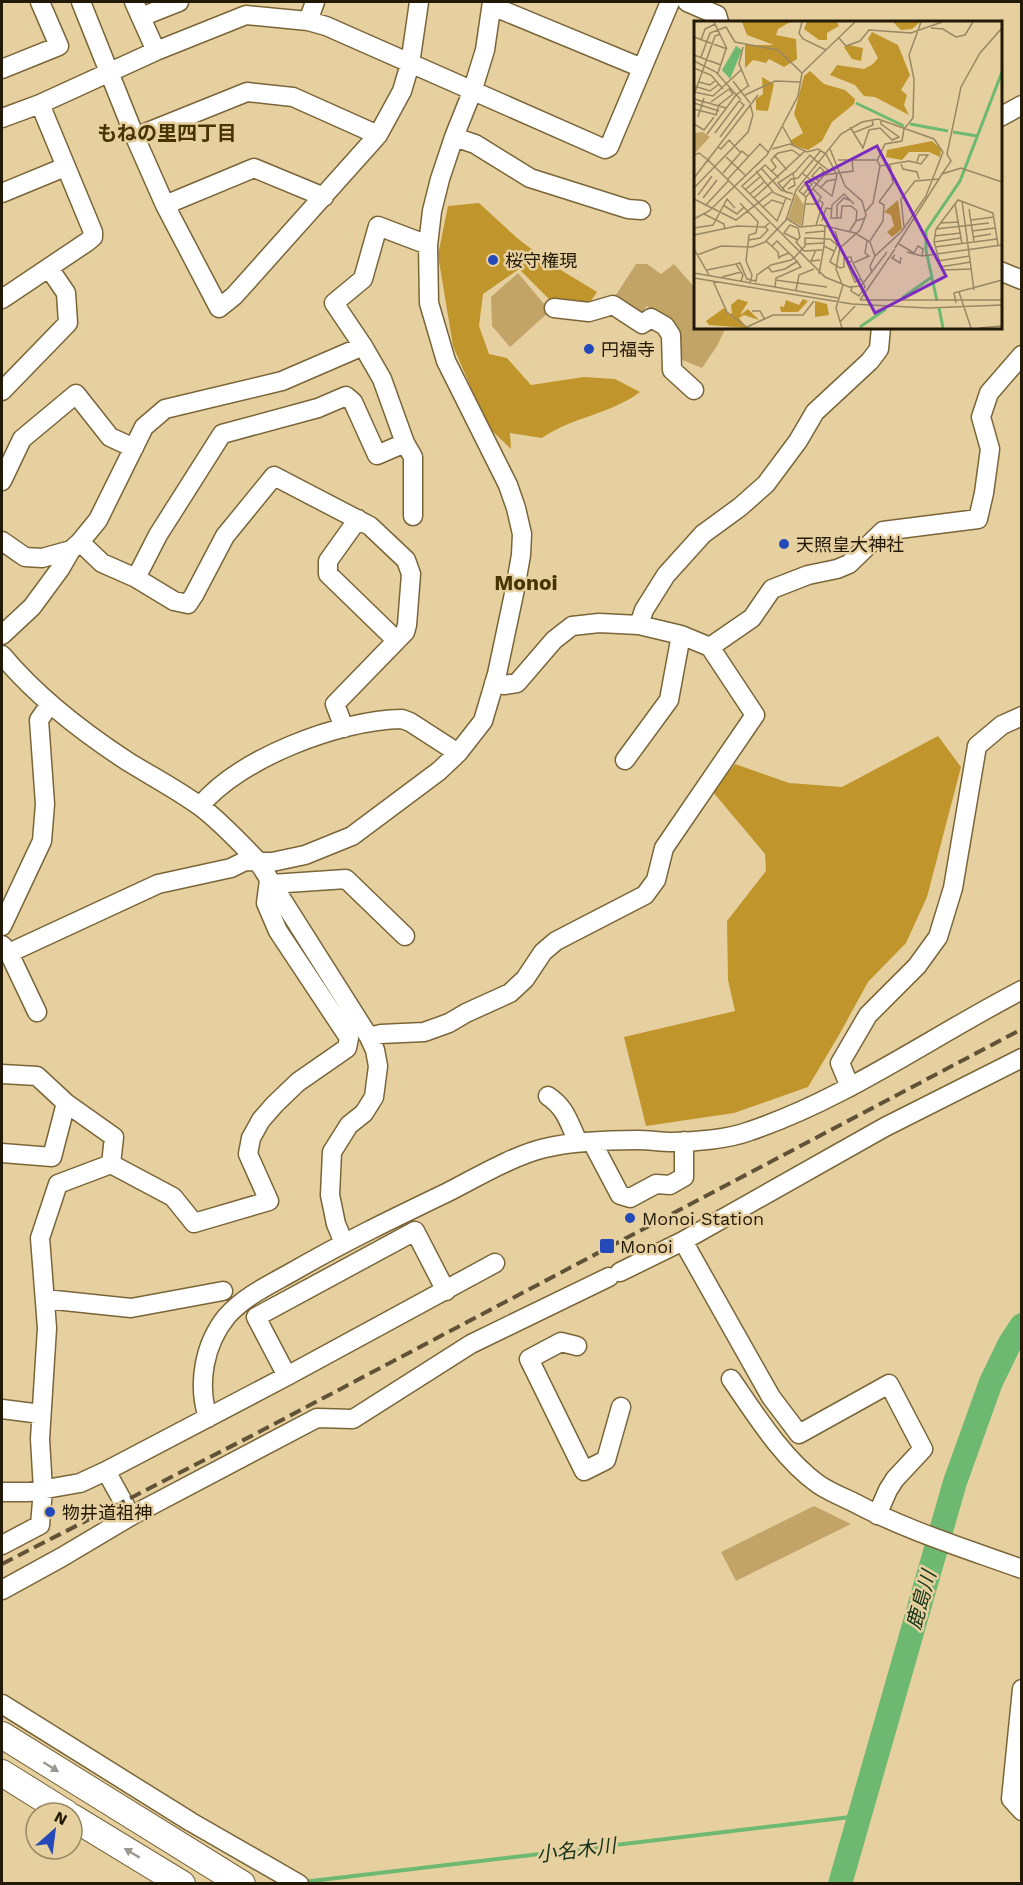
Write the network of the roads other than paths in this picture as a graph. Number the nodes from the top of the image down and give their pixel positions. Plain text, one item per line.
1 (40, 2) edge
2 (81, 2) edge
3 (179, 2) edge
4 (315, 2) edge
5 (419, 2) edge
6 (670, 2) edge
7 (687, 2) edge
8 (492, 4) edge
9 (137, 9) edge
10 (308, 21) junction
11 (719, 21) edge
12 (156, 51) junction
13 (410, 64) junction
14 (642, 68) junction
15 (2, 69) edge
16 (110, 73) junction
17 (472, 92) junction
18 (40, 104) junction
19 (1022, 105) edge
20 (1002, 116) edge
21 (2, 118) edge
22 (378, 135) junction
23 (135, 137) junction
24 (454, 137) junction
25 (65, 167) junction
26 (2, 193) edge
27 (324, 197) junction
28 (165, 205) junction
29 (641, 210) dead end
30 (428, 245) junction
31 (49, 268) junction
32 (1002, 272) edge
33 (1022, 280) edge
34 (2, 299) edge
35 (554, 308) dead end
36 (881, 328) edge
37 (363, 346) junction
38 (1022, 355) edge
39 (694, 390) dead end
40 (2, 391) edge
41 (405, 443) junction
42 (134, 448) junction
43 (2, 481) edge
44 (413, 516) dead end
45 (358, 519) junction
46 (2, 542) edge
47 (76, 546) junction
48 (136, 578) junction
49 (639, 625) junction
50 (2, 634) edge
51 (681, 634) junction
52 (396, 640) junction
53 (710, 647) junction
54 (2, 655) edge
55 (494, 684) junction
56 (50, 704) junction
57 (1022, 716) edge
58 (344, 728) junction
59 (458, 753) junction
60 (625, 760) dead end
61 (200, 806) junction
62 (257, 860) junction
63 (270, 882) junction
64 (2, 926) edge
65 (405, 936) dead end
66 (5, 949) edge
67 (1022, 990) edge
68 (490, 1002) junction
69 (37, 1012) dead end
70 (482, 1020) dead end
71 (369, 1037) junction
72 (1022, 1058) edge
73 (2, 1074) edge
74 (850, 1087) junction
75 (548, 1096) dead end
76 (66, 1103) junction
77 (585, 1142) junction
78 (684, 1142) junction
79 (2, 1153) edge
80 (111, 1164) junction
81 (683, 1241) junction
82 (344, 1243) junction
83 (495, 1263) dead end
84 (223, 1291) dead end
85 (446, 1291) junction
86 (45, 1299) junction
87 (577, 1346) dead end
88 (287, 1376) junction
89 (730, 1378) dead end
90 (621, 1407) dead end
91 (2, 1409) edge
92 (41, 1414) junction
93 (208, 1418) junction
94 (106, 1471) junction
95 (43, 1490) junction
96 (2, 1492) edge
97 (877, 1515) junction
98 (130, 1516) junction
99 (2, 1545) edge
100 (1015, 1567) edge
101 (2, 1590) edge
102 (1022, 1689) edge
103 (2, 1704) edge
104 (2, 1735) edge
105 (1019, 1751) edge
106 (2, 1773) edge
107 (47, 1801) edge
108 (1022, 1811) edge
109 (84, 1824) edge
110 (182, 1884) edge
111 (242, 1884) edge
112 (299, 1884) edge

1 - 15 street
2 - 16 street
3 - 9 street
4 - 10 street
5 - 13 street
6 - 14 street
7 - 11 street
8 - 14 street
8 - 17 street
9 - 12 street
10 - 12 street
10 - 13 street
12 - 16 street
13 - 17 street
13 - 22 street
14 - 17 street
16 - 18 street
16 - 23 street
17 - 24 street
18 - 21 street
18 - 25 street
19 - 20 street
22 - 23 street
22 - 27 street
23 - 28 street
24 - 29 street
24 - 30 street
25 - 26 street
25 - 31 street
27 - 28 street
27 - 28 street
30 - 37 street
30 - 55 street
31 - 34 street
31 - 40 street
32 - 33 street
35 - 39 street
36 - 49 street
37 - 41 street
37 - 42 street
38 - 53 street
41 - 44 street
41 - 48 street
42 - 43 street
42 - 47 street
45 - 48 street
45 - 52 street
45 - 52 street
46 - 47 street
47 - 48 street
47 - 50 street
49 - 51 street
49 - 55 street
51 - 53 street
51 - 60 street
52 - 58 street
53 - 68 street
54 - 56 street
55 - 59 street
56 - 61 street
56 - 64 street
57 - 74 street
58 - 59 street
58 - 61 street
59 - 62 street
61 - 62 street
62 - 63 street
62 - 66 street
63 - 65 street
63 - 71 street
63 - 80 street
66 - 69 street
67 - 74 street
68 - 70 street
68 - 71 street
71 - 82 street
72 - 81 street
73 - 76 street
74 - 78 street
75 - 77 street
76 - 79 street
76 - 80 street
77 - 78 street
77 - 78 street
77 - 82 street
80 - 86 street
81 - 97 street
81 - 98 street
82 - 93 street
83 - 85 street
84 - 86 street
85 - 88 street
85 - 88 street
86 - 92 street
87 - 90 street
88 - 93 street
89 - 97 street
91 - 92 street
92 - 95 street
93 - 94 street
94 - 95 street
94 - 98 street
95 - 96 street
95 - 99 street
97 - 100 street
98 - 101 street
102 - 105 street
103 - 112 street
104 -> 111 highway
105 - 108 street
106 - 107 highway
110 -> 109 highway

